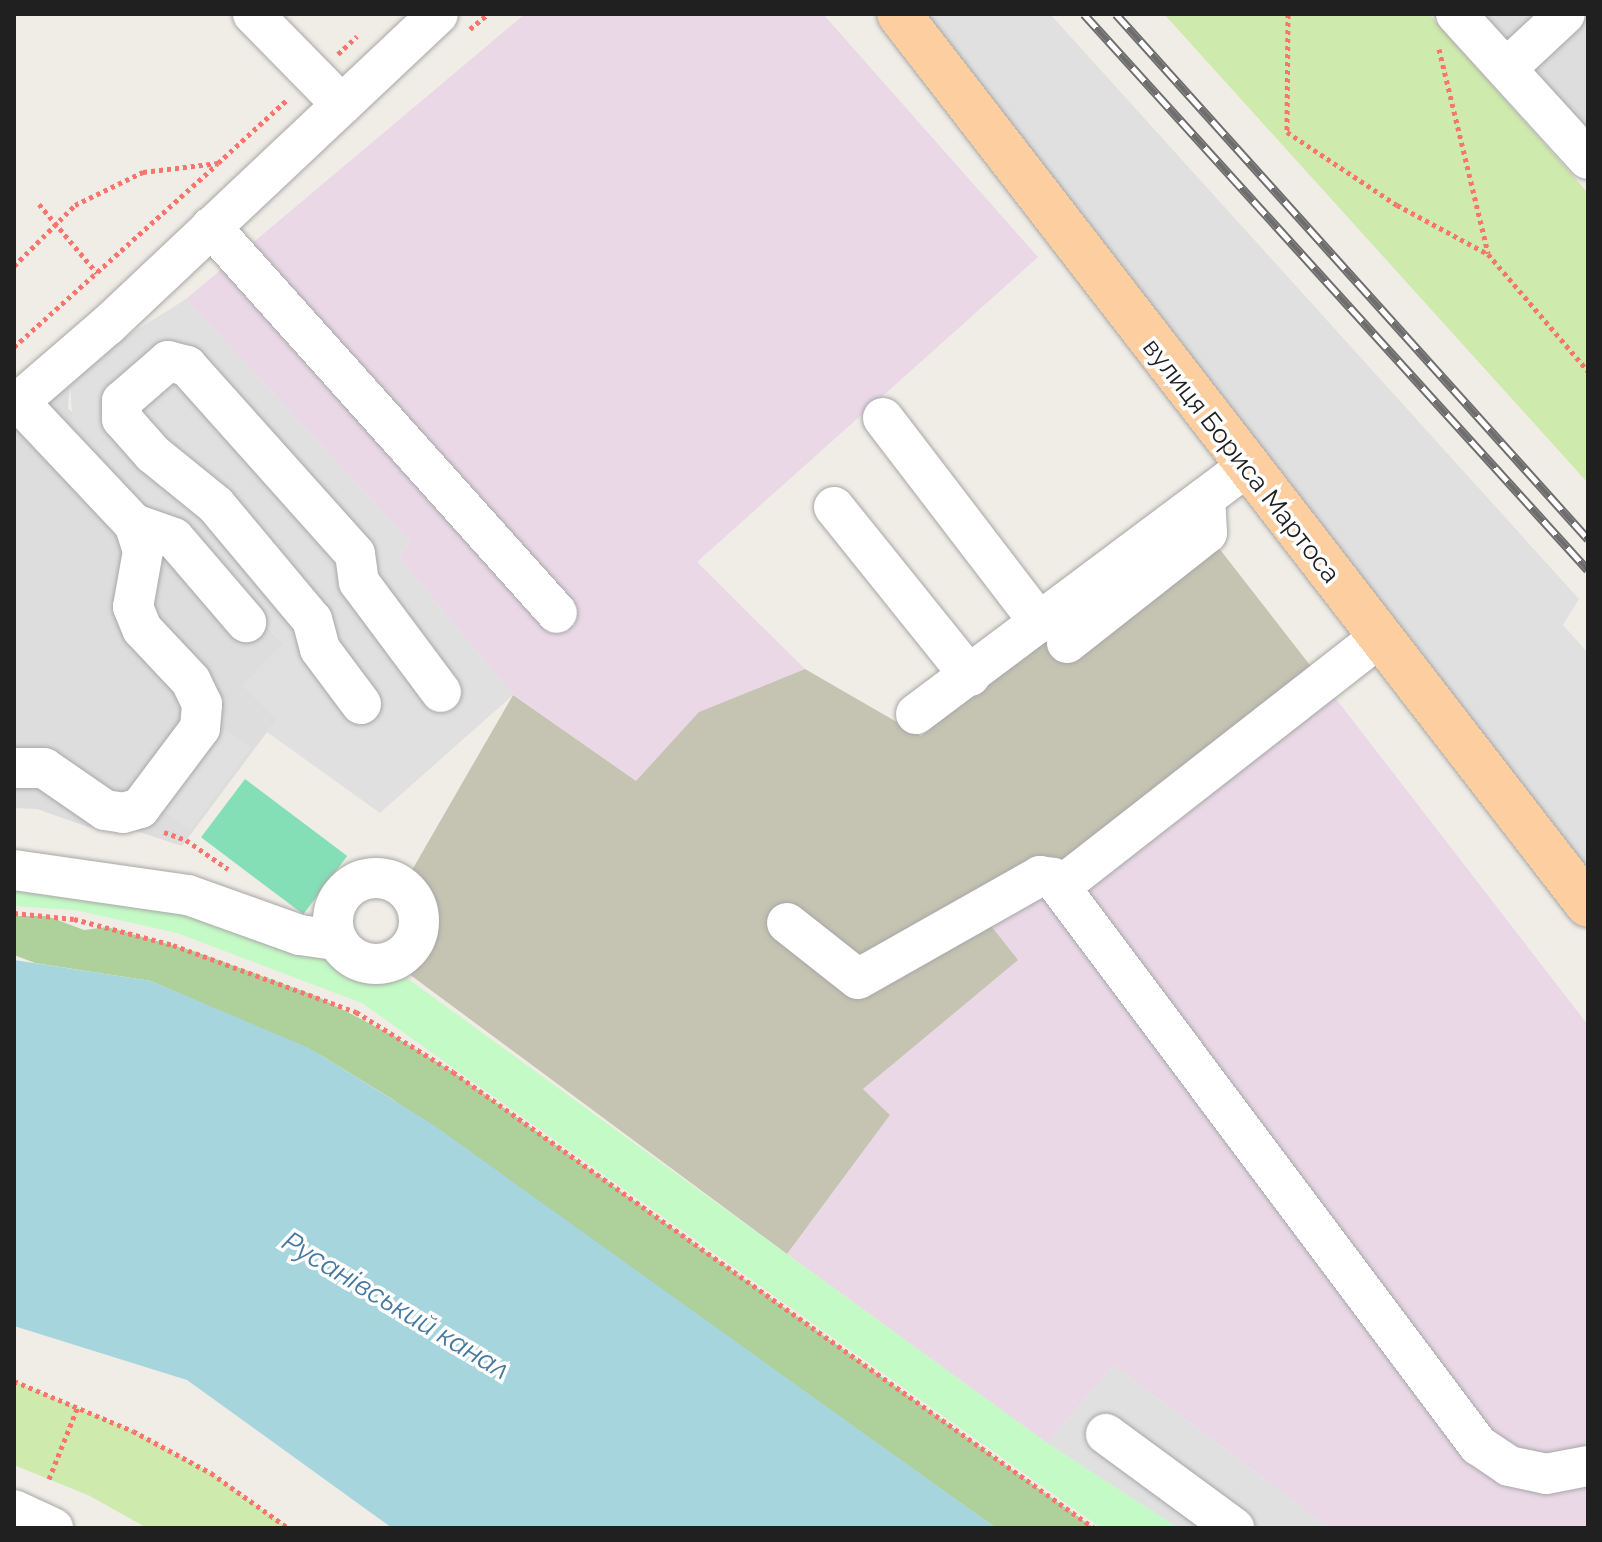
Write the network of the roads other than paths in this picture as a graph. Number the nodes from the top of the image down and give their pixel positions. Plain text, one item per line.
1 (253, 14) edge
2 (438, 14) edge
3 (899, 14) edge
4 (1565, 14) edge
5 (1447, 29) edge
6 (1507, 68) junction
7 (342, 105) junction
8 (1588, 159) edge
9 (211, 227) junction
10 (108, 325) junction
11 (153, 374) junction
12 (16, 404) edge
13 (883, 418) dead end
14 (1246, 467) junction
15 (834, 507) dead end
16 (134, 524) junction
17 (355, 554) junction
18 (557, 613) dead end
19 (312, 620) junction
20 (246, 622) dead end
21 (1054, 633) junction
22 (1378, 638) junction
23 (970, 676) junction
24 (441, 692) dead end
25 (361, 704) dead end
26 (916, 714) dead end
27 (14, 768) edge
28 (14, 870) edge
29 (1061, 886) junction
30 (1588, 905) edge
31 (787, 923) dead end
32 (337, 940) dead end
33 (1106, 1434) dead end
34 (1588, 1466) edge
35 (14, 1510) edge
36 (53, 1528) edge
37 (1234, 1528) edge

1 - 7 street
2 - 7 street
3 - 14 main road, вулиця Бориса Мартоса
4 - 6 street
5 - 6 street
6 - 8 street
7 - 9 street
9 - 10 street
9 - 18 street
10 - 11 street
10 - 12 street
11 - 17 street
11 - 19 street
12 - 16 street
13 - 21 street
14 - 21 street
14 - 22 main road, вулиця Бориса Мартоса
15 - 23 street
16 - 20 street
16 - 27 street
17 - 19 street
17 - 24 street
19 - 25 street
21 - 23 street
22 - 29 street
22 - 30 main road, вулиця Бориса Мартоса
23 - 26 street
28 - 32 street
29 - 31 street
29 - 34 street
33 - 37 street
35 - 36 street

